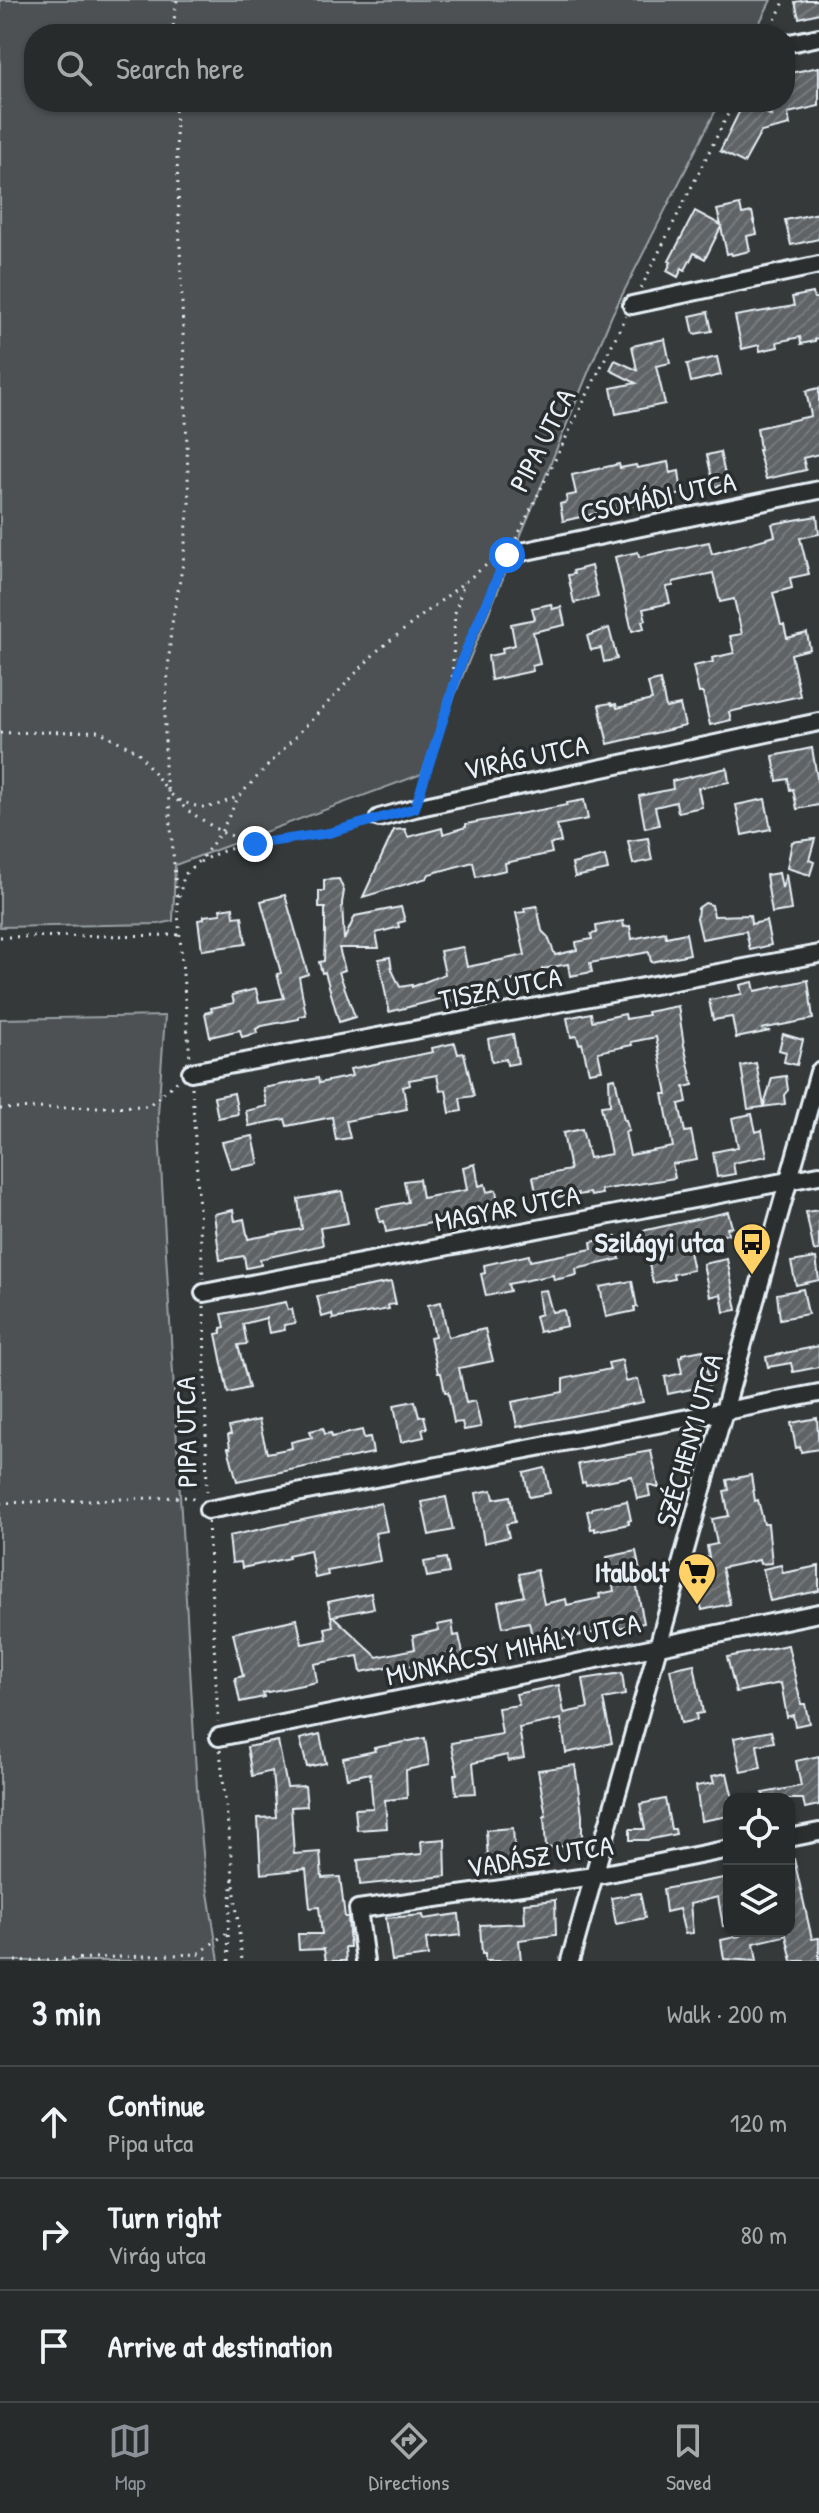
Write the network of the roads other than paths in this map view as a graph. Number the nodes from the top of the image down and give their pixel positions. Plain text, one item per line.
1 (819, 37) edge
2 (795, 42) edge
3 (819, 265) edge
4 (632, 305) road end
5 (819, 490) edge
6 (507, 555) road end
7 (819, 722) edge
8 (379, 818) road end
9 (819, 954) edge
10 (191, 1072) road end
11 (819, 1072) edge
12 (819, 1175) edge
13 (789, 1181) junction
14 (204, 1293) road end
15 (819, 1393) edge
16 (724, 1411) junction
17 (208, 1510) road end
18 (819, 1613) edge
19 (658, 1645) junction
20 (219, 1737) road end
21 (819, 1832) edge
22 (795, 1837) edge
23 (723, 1850) edge
24 (594, 1876) junction
25 (365, 1961) edge
26 (570, 1961) edge

1 - 2 street
3 - 4 street
5 - 6 street, CSOMÁDI UTCA
7 - 8 street, VIRÁG UTCA
9 - 10 street, TISZA UTCA
11 - 13 street, SZÉCHENYI UTCA
12 - 13 street, MAGYAR UTCA
13 - 14 street, MAGYAR UTCA
13 - 16 street, SZÉCHENYI UTCA
15 - 16 street
16 - 17 street
16 - 19 street, SZÉCHENYI UTCA
18 - 19 street, MUNKÁCSY MIHÁLY UTCA
19 - 20 street, MUNKÁCSY MIHÁLY UTCA
19 - 24 street, SZÉCHENYI UTCA
21 - 22 street
23 - 24 street, VADÁSZ UTCA
24 - 25 street, VADÁSZ UTCA
24 - 26 street, SZÉCHENYI UTCA

